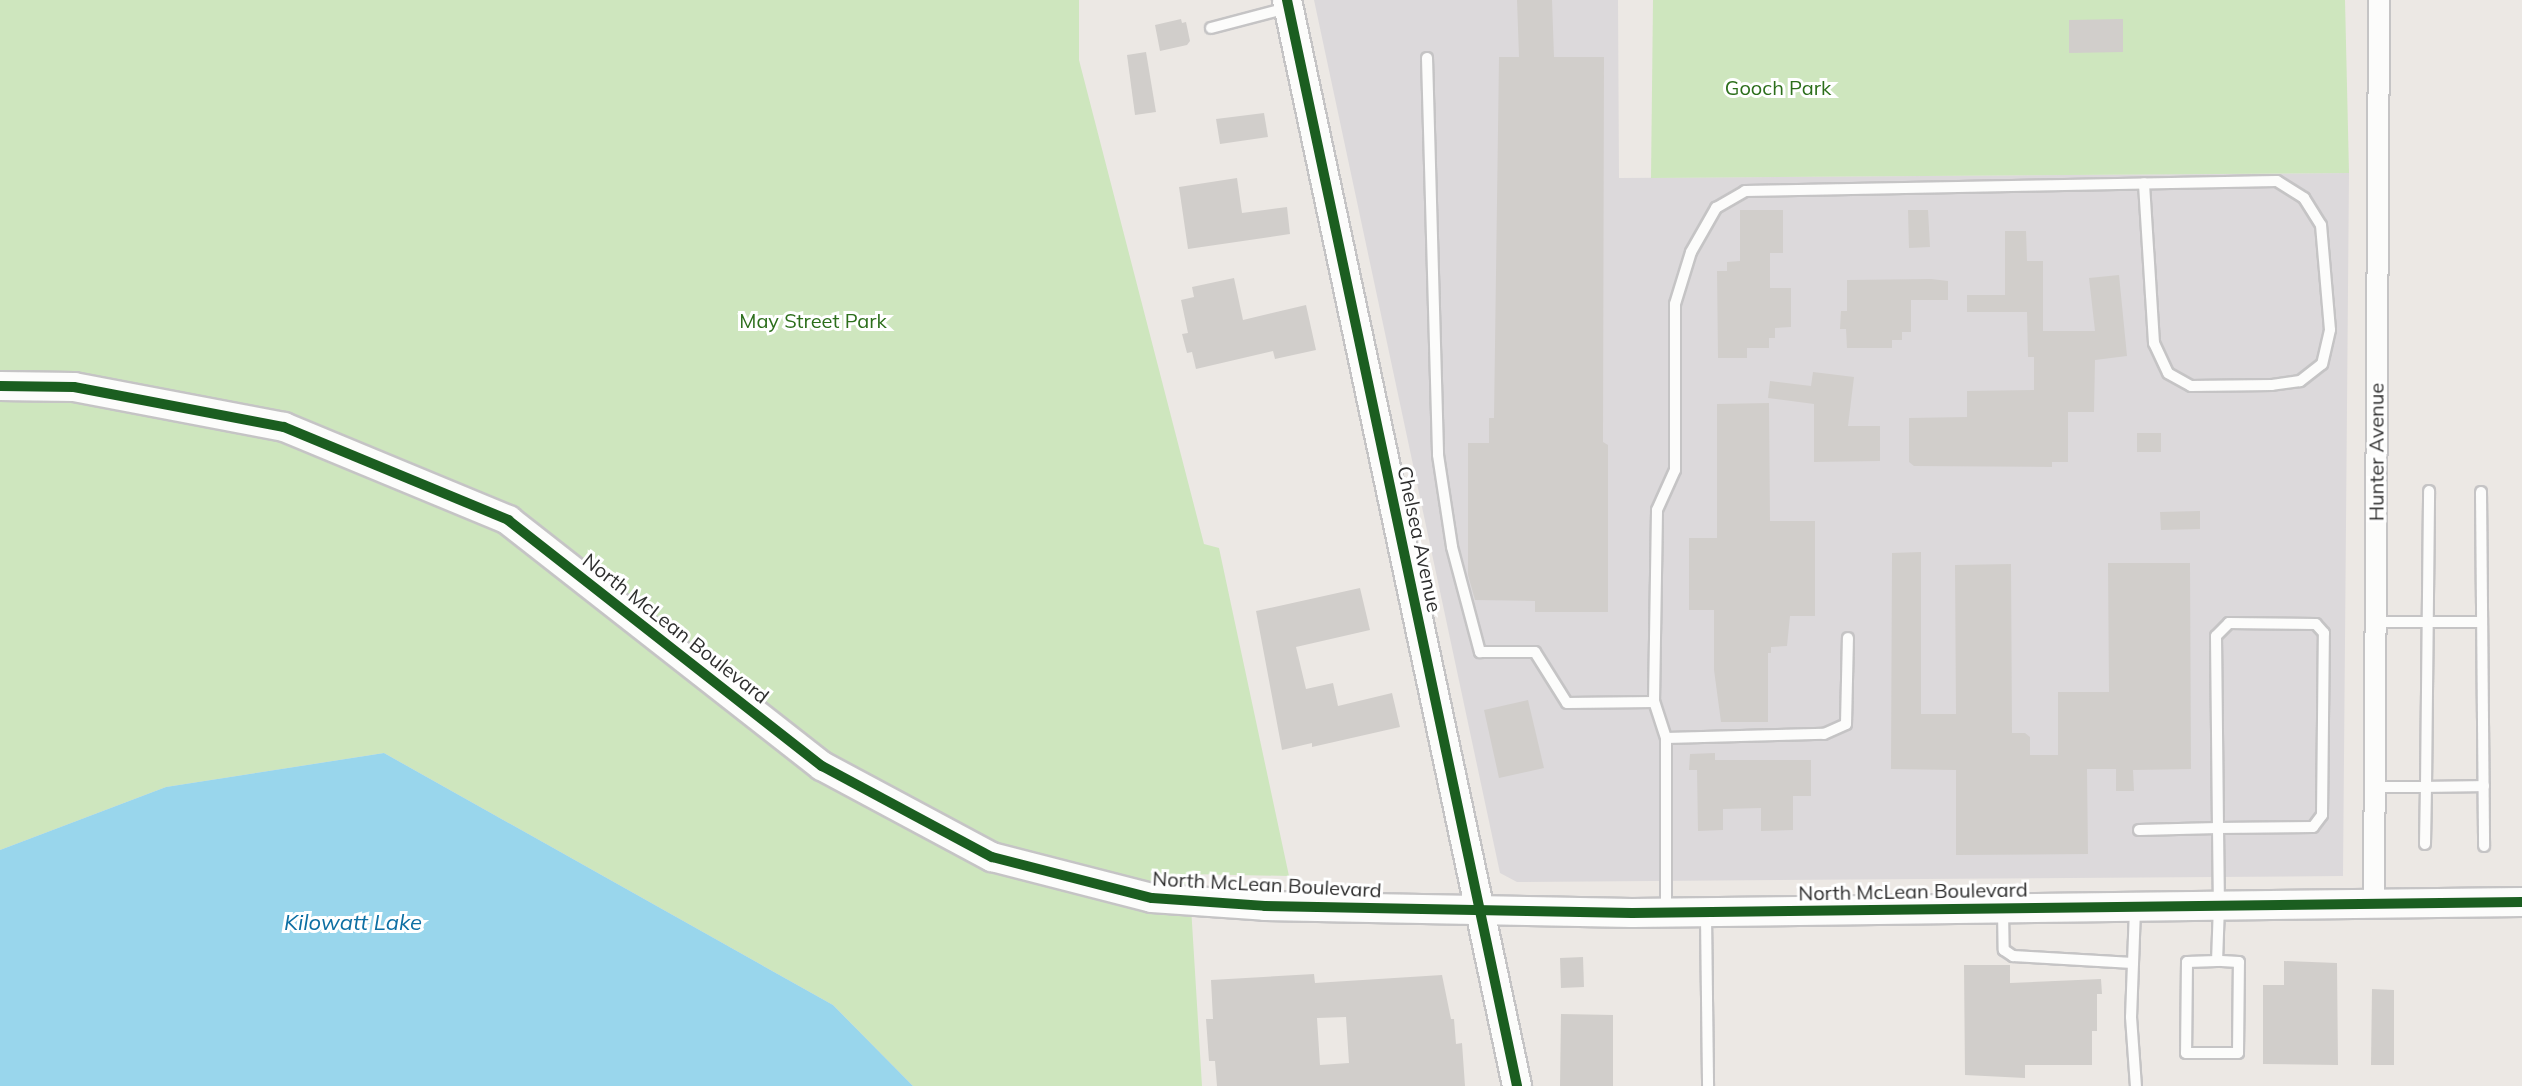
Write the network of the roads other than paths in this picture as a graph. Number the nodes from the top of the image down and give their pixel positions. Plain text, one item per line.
1 (2379, 0) edge
2 (1288, 4) edge
3 (1211, 28) dead end
4 (1427, 58) dead end
5 (2144, 183) junction
6 (0, 386) edge
7 (2429, 491) dead end
8 (2481, 492) dead end
9 (2375, 622) junction
10 (2427, 622) junction
11 (2481, 622) junction
12 (1848, 638) dead end
13 (1654, 702) junction
14 (1666, 738) junction
15 (2484, 786) junction
16 (2374, 787) junction
17 (2426, 787) junction
18 (2218, 828) junction
19 (2139, 830) dead end
20 (2425, 844) dead end
21 (2484, 846) dead end
22 (2522, 902) edge
23 (2374, 904) junction
24 (2219, 905) junction
25 (2135, 907) junction
26 (2003, 908) junction
27 (1482, 910) junction
28 (1666, 912) junction
29 (1706, 912) junction
30 (2217, 961) junction
31 (2133, 963) junction
32 (1517, 1086) edge
33 (1708, 1086) edge
34 (2136, 1086) edge

1 - 9 street, Hunter Avenue
2 - 3 lane
2 - 27 main road, Chelsea Avenue
4 - 13 lane
5 - 5 lane
5 - 13 lane
6 - 27 main road, North McLean Boulevard
7 - 10 lane
8 - 11 lane
9 - 10 lane
9 - 16 street, Hunter Avenue
10 - 11 lane
10 - 17 lane
11 - 15 lane
12 - 14 lane
13 - 14 lane
14 - 28 lane
15 - 17 lane
15 - 21 lane
16 - 17 lane
16 - 23 street, Hunter Avenue
17 - 20 lane
18 - 18 lane
18 - 19 lane
18 - 24 lane
22 - 23 main road, North McLean Boulevard
23 - 24 main road, North McLean Boulevard
24 - 25 main road, North McLean Boulevard
24 - 30 lane
25 - 26 main road, North McLean Boulevard
25 - 31 lane
26 - 29 main road, North McLean Boulevard
26 - 31 lane
27 - 28 main road, North McLean Boulevard
27 - 32 main road, Chelsea Avenue
28 - 29 main road, North McLean Boulevard
29 - 33 lane
30 - 30 lane
31 - 34 lane

